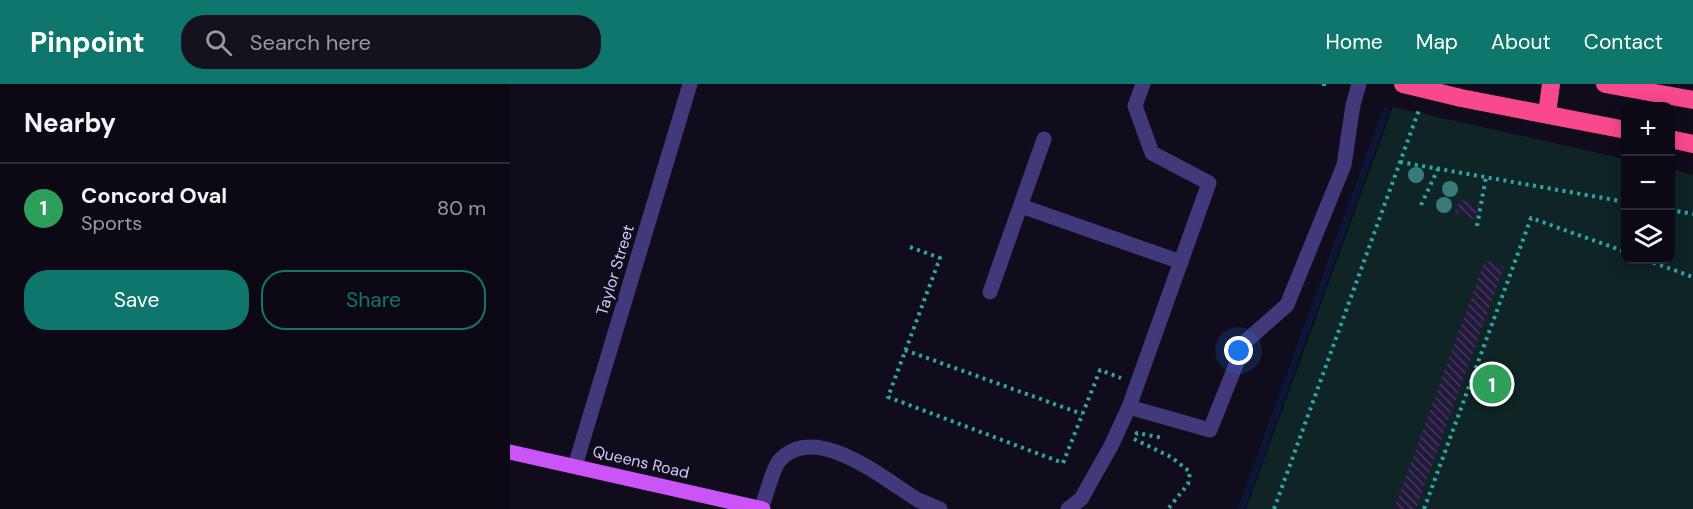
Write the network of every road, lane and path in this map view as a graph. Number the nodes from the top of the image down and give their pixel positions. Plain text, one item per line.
1 (690, 84) edge
2 (1143, 84) edge
3 (1359, 84) edge
4 (1403, 84) edge
5 (1551, 84) edge
6 (1605, 84) edge
7 (1661, 89) edge
8 (1693, 100) edge
9 (1420, 107) dead end
10 (1547, 114) junction
11 (1621, 129) edge
12 (1044, 139) dead end
13 (1675, 140) edge
14 (1693, 144) edge
15 (1400, 162) junction
16 (1438, 169) junction
17 (1486, 177) junction
18 (1621, 201) edge
19 (1421, 205) dead end
20 (1021, 206) junction
21 (1675, 211) edge
22 (1693, 214) edge
23 (1477, 226) dead end
24 (909, 247) dead end
25 (1621, 250) edge
26 (1181, 262) junction
27 (1657, 264) edge
28 (1693, 277) edge
29 (990, 292) dead end
30 (905, 350) junction
31 (1138, 385) junction
32 (1129, 407) junction
33 (1083, 414) junction
34 (1184, 423) junction
35 (510, 452) edge
36 (575, 466) junction
37 (762, 509) edge
38 (940, 509) edge
39 (1068, 509) edge
40 (1168, 509) edge
41 (1274, 509) edge
42 (1424, 509) edge

1 - 36 street, Taylor Street
2 - 26 street
3 - 34 street
4 - 10 highway
5 - 10 highway
6 - 7 highway
7 - 8 highway
9 - 15 path
10 - 11 highway
12 - 20 street
13 - 14 highway
15 - 16 path
15 - 41 path
16 - 17 path
16 - 19 path
17 - 18 path
17 - 23 path
20 - 26 street
20 - 29 street
21 - 22 path
24 - 30 path
25 - 42 path
26 - 31 street
27 - 28 path
30 - 33 path
30 - 33 path
31 - 32 street
31 - 33 path
32 - 34 street
32 - 39 street
34 - 40 path
35 - 36 main road, Queens Road
36 - 37 main road, Queens Road
37 - 38 street

